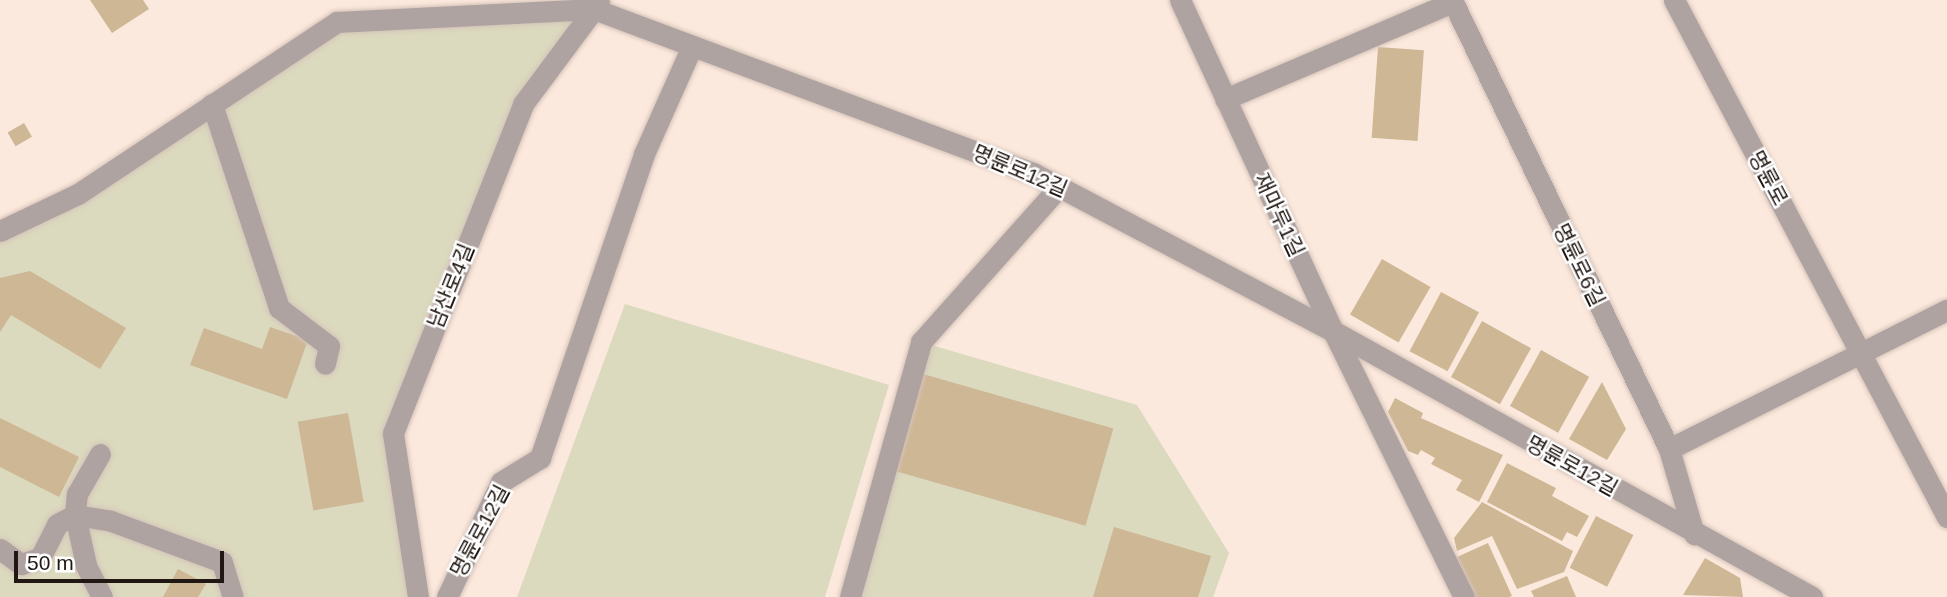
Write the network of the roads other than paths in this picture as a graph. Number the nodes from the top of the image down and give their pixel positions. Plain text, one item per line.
1 (1180, 0) edge
2 (1674, 0) edge
3 (1452, 1) edge
4 (597, 5) edge
5 (692, 46) junction
6 (1225, 99) junction
7 (212, 104) junction
8 (1059, 187) junction
9 (0, 231) edge
10 (1947, 310) edge
11 (1333, 331) junction
12 (1861, 355) junction
13 (325, 364) dead end
14 (1669, 449) junction
15 (100, 454) dead end
16 (75, 515) junction
17 (1947, 517) edge
18 (1694, 534) junction
19 (0, 549) edge
20 (1768, 587) edge
21 (102, 597) edge
22 (233, 597) edge
23 (418, 597) edge
24 (447, 597) edge
25 (850, 597) edge
26 (1464, 597) edge
27 (1812, 597) edge

1 - 6 street, 재마루1길
2 - 12 street, 명륜로
3 - 6 street
3 - 14 street, 명륜로6길
4 - 5 street, 명륜로12길
4 - 7 street
4 - 23 street, 남산로4길
5 - 8 street, 명륜로12길
5 - 24 street, 명륜로12길
6 - 11 street, 재마루1길
7 - 9 street
7 - 13 street
8 - 11 street, 명륜로12길
8 - 25 street
10 - 12 street
11 - 18 street, 명륜로12길
11 - 26 street
12 - 14 street
12 - 17 street, 명륜로
14 - 18 street, 명륜로6길
15 - 16 street
16 - 19 street
16 - 21 street
16 - 22 street
18 - 20 street, 명륜로12길
20 - 27 street, 명륜로12길

